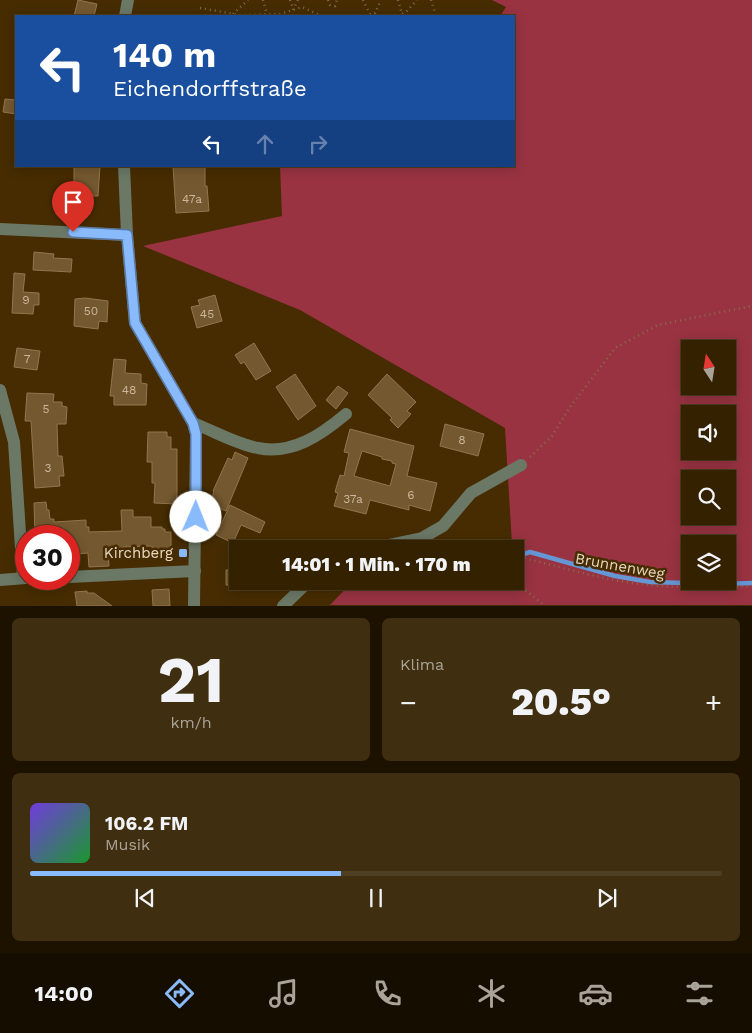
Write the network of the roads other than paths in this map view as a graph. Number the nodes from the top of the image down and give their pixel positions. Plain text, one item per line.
1 (128, 0) edge
2 (125, 15) edge
3 (124, 167) edge
4 (0, 229) edge
5 (127, 235) junction
6 (0, 390) edge
7 (346, 414) dead end
8 (193, 423) junction
9 (521, 465) road end
10 (21, 525) edge
11 (412, 540) edge
12 (195, 572) junction
13 (80, 577) edge
14 (15, 579) edge
15 (0, 580) edge
16 (300, 590) edge
17 (194, 606) edge
18 (284, 606) edge

1 - 2 street
3 - 5 street
4 - 5 street
5 - 8 street
6 - 10 street
7 - 8 street
8 - 12 street
9 - 11 street
12 - 13 street
12 - 17 street
14 - 15 street
16 - 18 street

